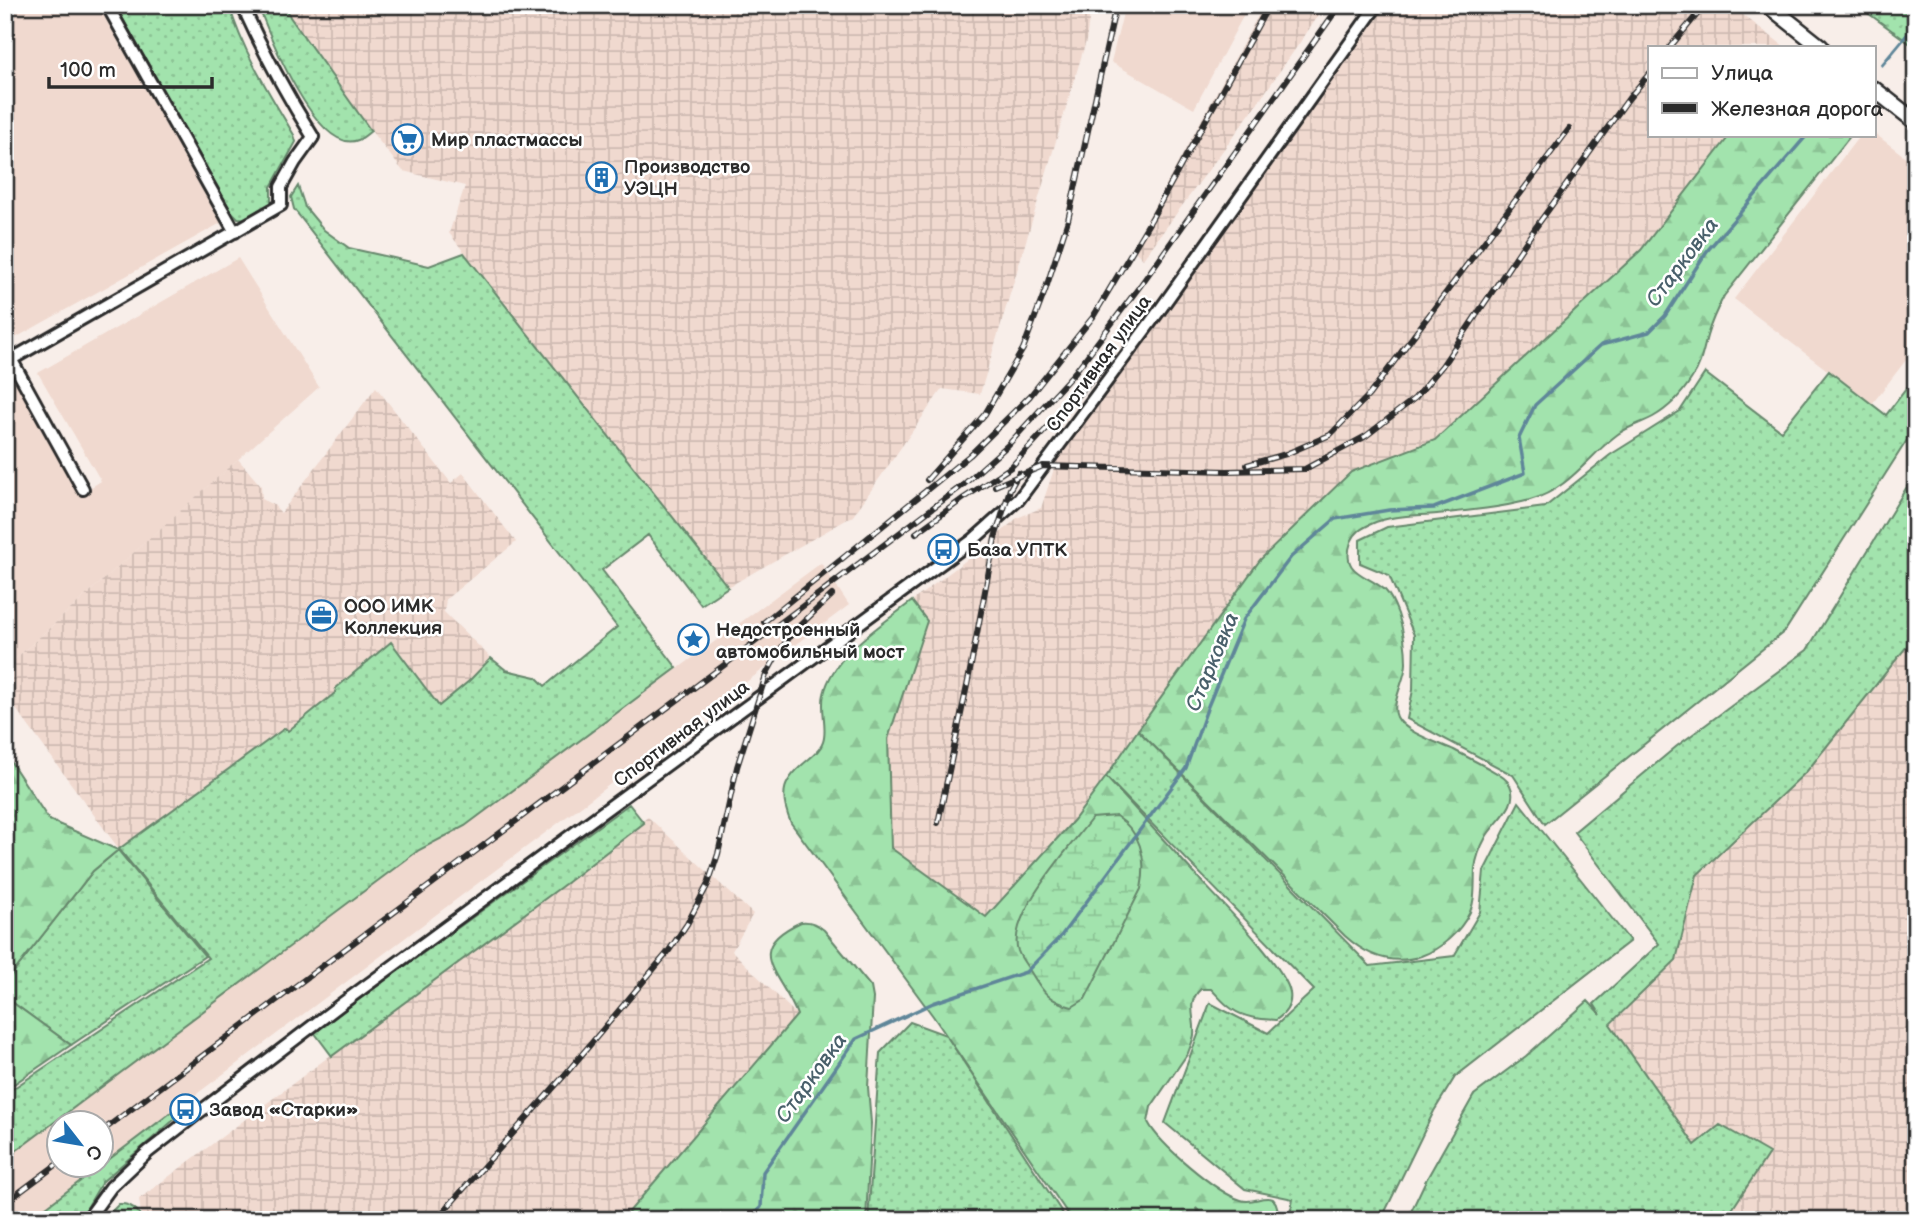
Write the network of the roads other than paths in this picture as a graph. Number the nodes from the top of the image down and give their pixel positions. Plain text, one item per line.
1 (107, 5) edge
2 (242, 5) edge
3 (1377, 5) edge
4 (1768, 5) edge
5 (1820, 46) edge
6 (1876, 91) edge
7 (1916, 122) edge
8 (235, 232) junction
9 (5, 348) edge
10 (12, 359) junction
11 (83, 489) dead end
12 (88, 1220) edge

1 - 8 street
2 - 8 street
3 - 12 street, Спортивная улица
4 - 5 main road
6 - 7 main road
8 - 10 street
9 - 10 street
10 - 11 street

